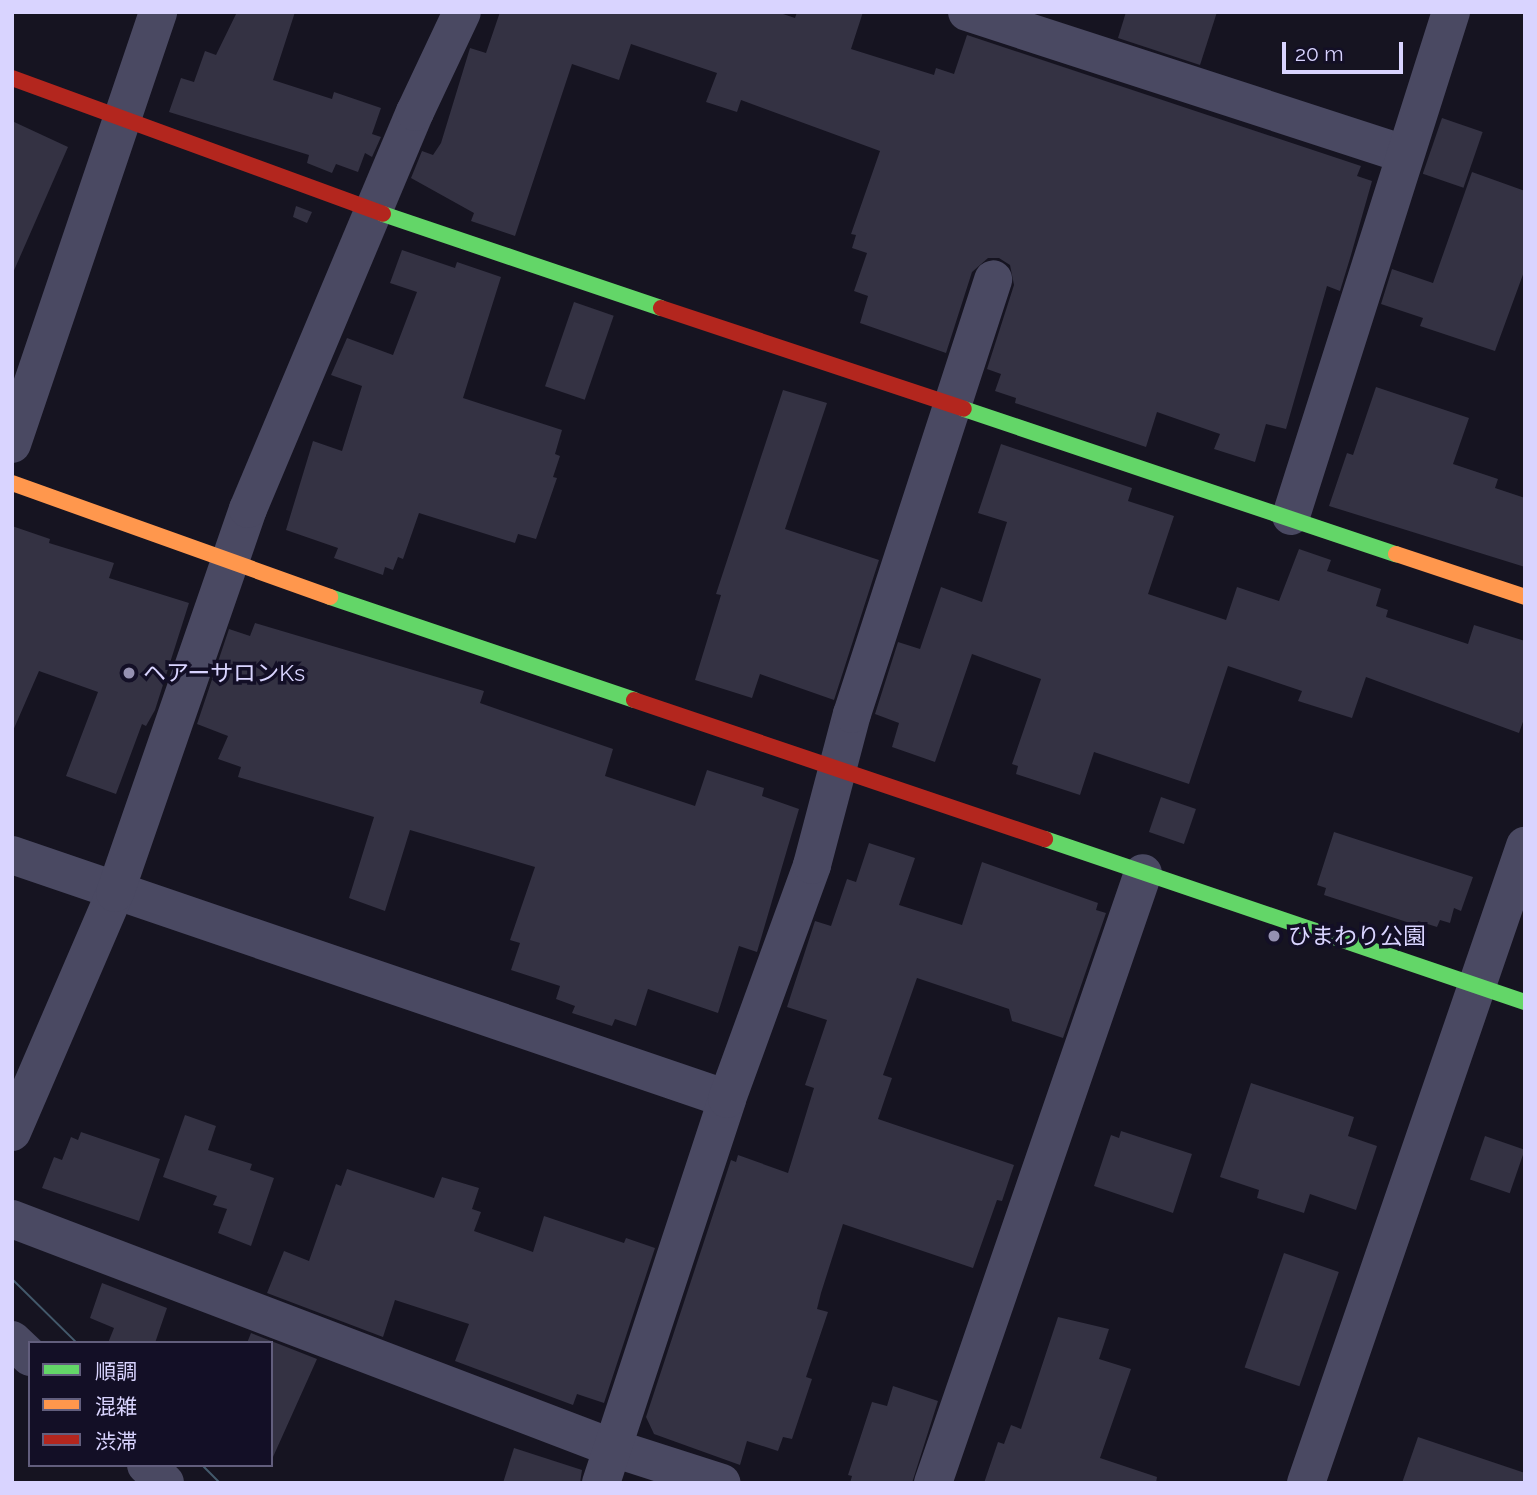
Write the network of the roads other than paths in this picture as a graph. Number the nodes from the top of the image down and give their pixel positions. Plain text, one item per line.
1 (158, 12) edge
2 (462, 12) edge
3 (968, 12) edge
4 (1451, 12) edge
5 (12, 78) edge
6 (120, 121) junction
7 (1404, 155) junction
8 (373, 211) junction
9 (993, 279) dead end
10 (951, 407) junction
11 (12, 444) edge
12 (12, 484) edge
13 (1291, 516) junction
14 (230, 563) junction
15 (1525, 597) edge
16 (836, 770) junction
17 (1525, 846) edge
18 (12, 855) edge
19 (1143, 873) junction
20 (115, 893) junction
21 (1477, 985) junction
22 (1525, 1002) edge
23 (727, 1099) junction
24 (12, 1132) edge
25 (12, 1219) edge
26 (12, 1340) edge
27 (28, 1355) edge
28 (607, 1466) edge
29 (148, 1467) edge
30 (165, 1483) edge
31 (723, 1483) edge
32 (933, 1483) edge
33 (1306, 1483) edge

1 - 6 street
2 - 8 street
3 - 7 street
4 - 7 street
5 - 6 street
6 - 8 street
6 - 11 street
7 - 13 street
8 - 10 street
8 - 14 street
9 - 10 street
10 - 13 street
10 - 16 street
12 - 14 street
13 - 15 street
14 - 16 street
14 - 20 street
16 - 19 street
16 - 23 street
17 - 21 street
18 - 20 street
19 - 21 street
19 - 32 street
20 - 23 street
20 - 24 street
21 - 22 street
21 - 33 street
23 - 28 street
25 - 28 street
26 - 27 street
28 - 31 street
29 - 30 street

